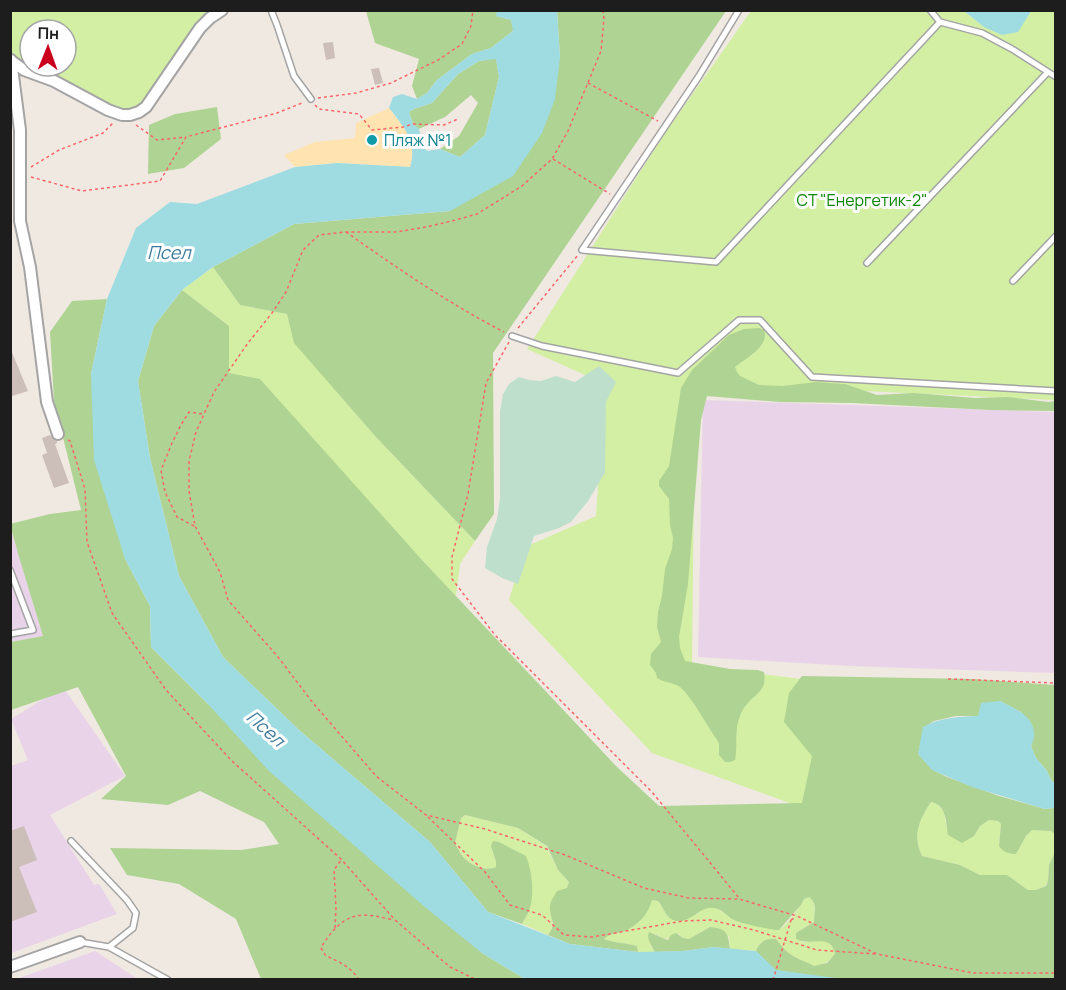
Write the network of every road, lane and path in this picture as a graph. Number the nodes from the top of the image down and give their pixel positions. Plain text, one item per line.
1 (222, 10) edge
2 (271, 10) edge
3 (473, 10) edge
4 (603, 10) edge
5 (739, 10) edge
6 (930, 10) edge
7 (940, 22) junction
8 (10, 60) edge
9 (1047, 73) junction
10 (1056, 77) edge
11 (588, 83) junction
12 (311, 99) junction
13 (122, 115) junction
14 (458, 119) dead end
15 (666, 125) junction
16 (186, 138) junction
17 (552, 159) junction
18 (16, 174) edge
19 (617, 198) junction
20 (345, 232) junction
21 (1056, 236) edge
22 (582, 250) junction
23 (867, 263) dead end
24 (1013, 281) dead end
25 (512, 336) junction
26 (1056, 391) edge
27 (204, 414) junction
28 (58, 434) joint
29 (195, 526) junction
30 (10, 570) edge
31 (11, 632) edge
32 (948, 678) dead end
33 (1056, 683) edge
34 (426, 815) junction
35 (71, 841) dead end
36 (341, 859) junction
37 (740, 899) junction
38 (797, 916) junction
39 (395, 920) junction
40 (335, 929) junction
41 (80, 942) joint
42 (109, 947) junction
43 (877, 954) junction
44 (10, 967) edge
45 (1056, 974) edge
46 (168, 980) edge
47 (359, 980) edge
48 (477, 980) edge
49 (773, 980) edge

1 - 13 street
2 - 12 lane
3 - 12 path
4 - 11 path
5 - 15 lane
6 - 7 lane
7 - 9 lane
7 - 22 lane
8 - 13 street
8 - 18 street
9 - 10 lane
9 - 23 lane
11 - 15 path
11 - 17 path
12 - 14 path
12 - 16 path
13 - 16 path
13 - 18 path
15 - 19 lane
16 - 18 path
17 - 19 path
17 - 20 path
18 - 28 street
19 - 22 lane
20 - 25 path
20 - 27 path
21 - 24 lane
22 - 25 path
25 - 26 lane
25 - 37 path
27 - 29 path
27 - 29 path
28 - 36 path
29 - 34 path
30 - 31 lane
32 - 33 path
34 - 37 path
34 - 43 path
35 - 42 lane
36 - 39 path
36 - 40 path
37 - 38 path
38 - 43 path
38 - 49 path, bridge
39 - 40 path
39 - 48 path
40 - 47 path
41 - 42 lane
41 - 44 street
42 - 46 lane
43 - 45 path

